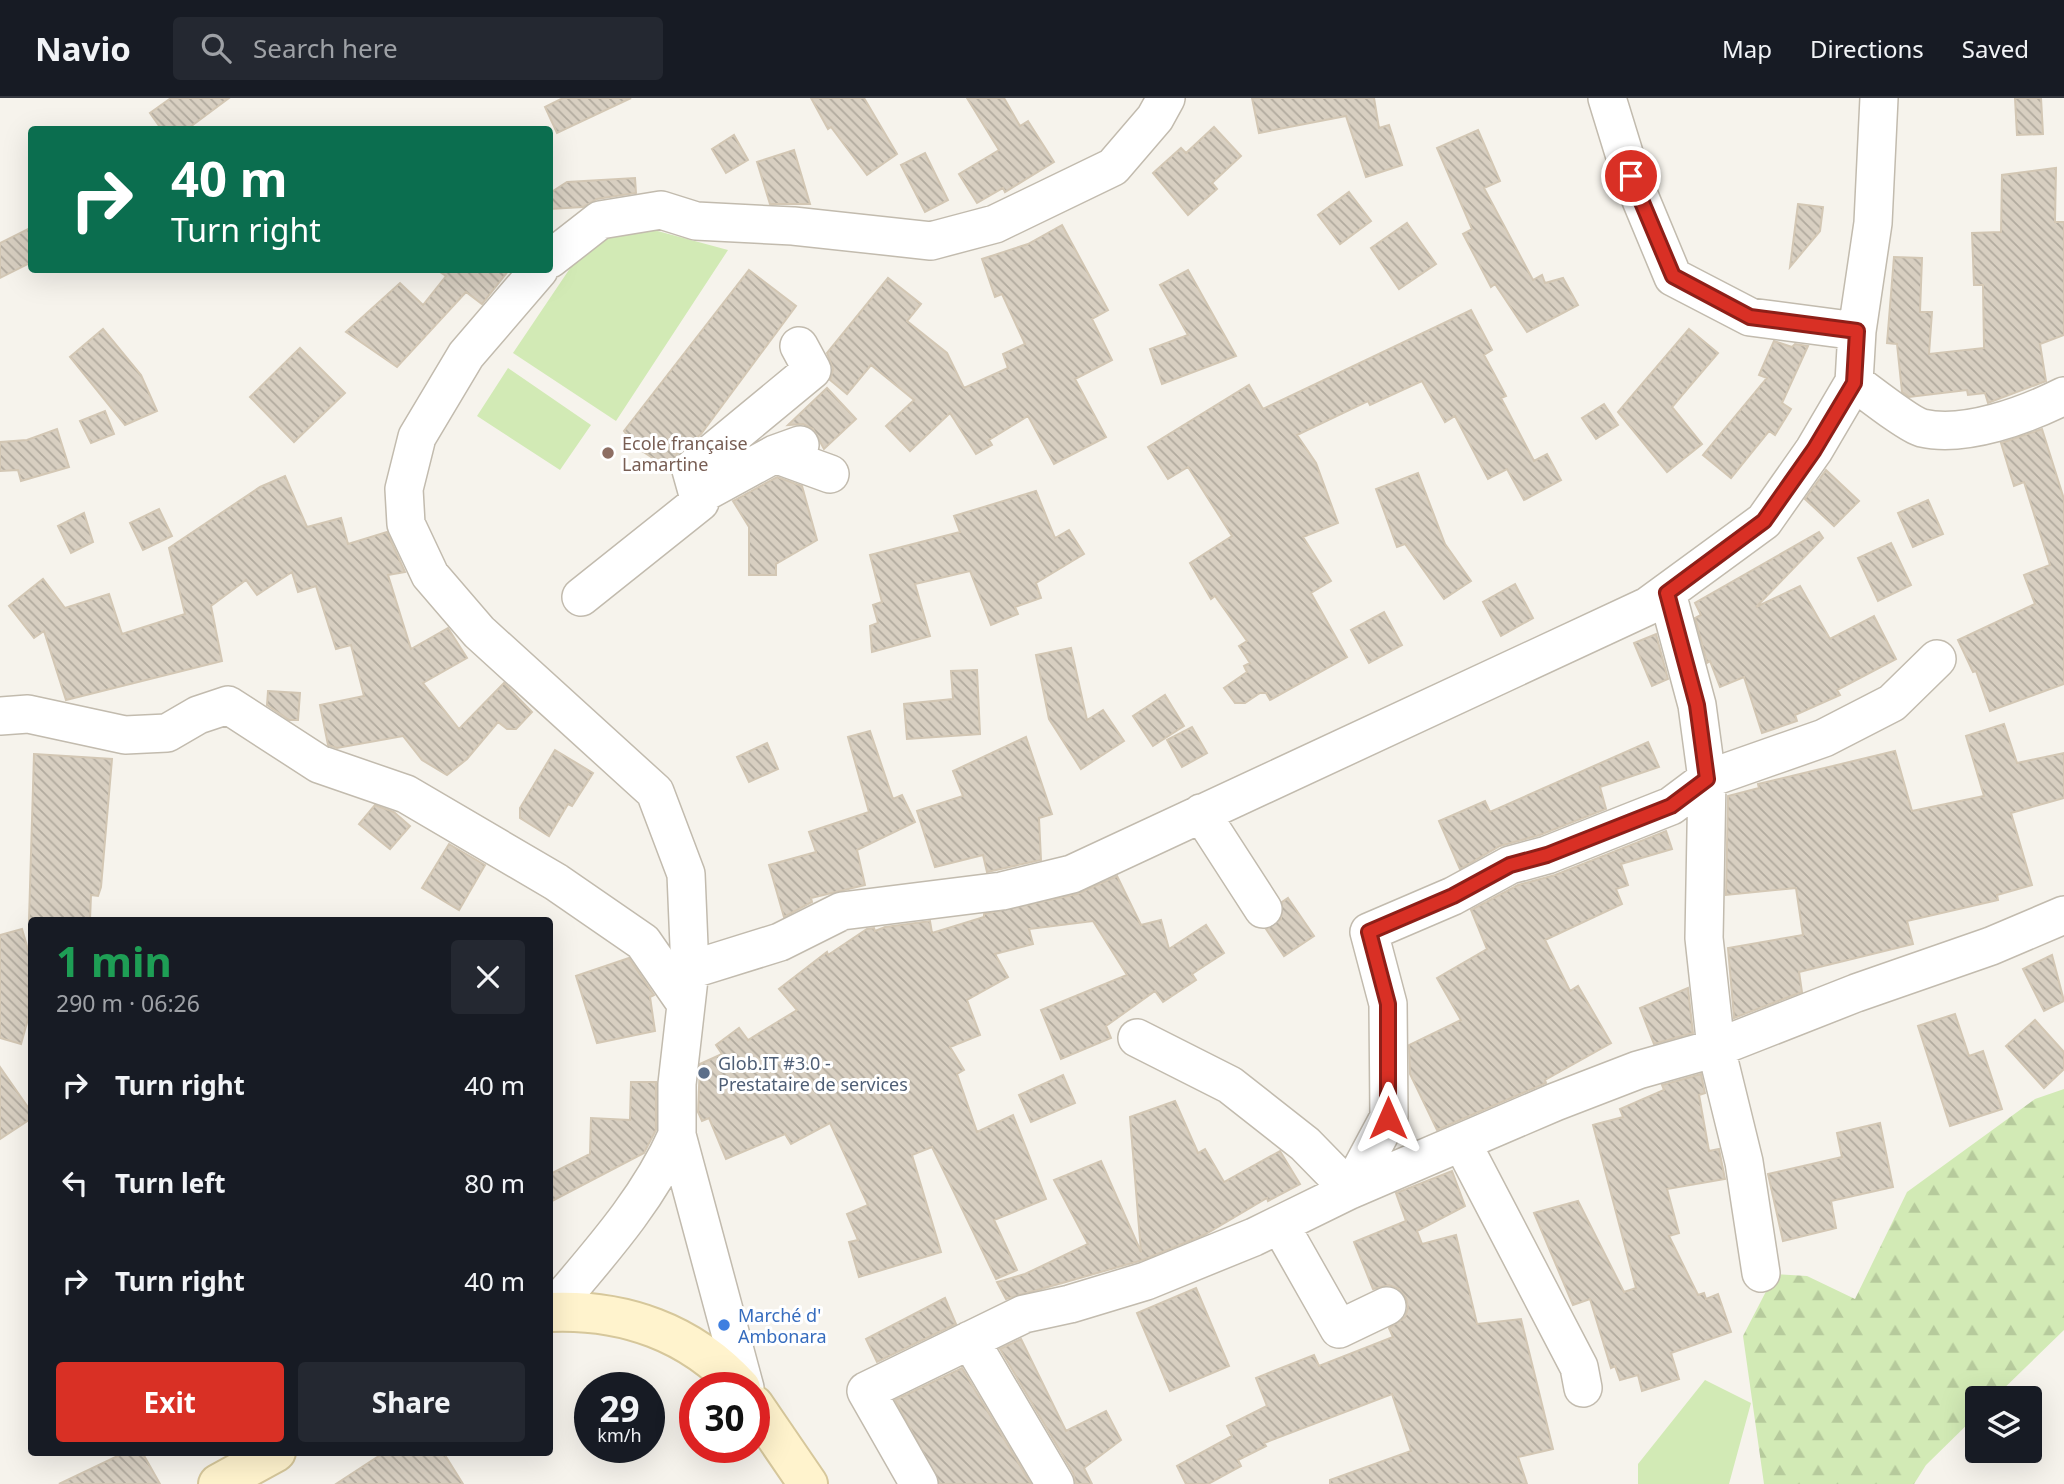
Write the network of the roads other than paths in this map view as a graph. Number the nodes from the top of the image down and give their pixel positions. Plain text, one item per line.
1 (1166, 98) edge
2 (1607, 98) edge
3 (1879, 98) edge
4 (553, 257) edge
5 (536, 273) edge
6 (1857, 331) junction
7 (799, 346) dead end
8 (1854, 383) junction
9 (2064, 396) edge
10 (830, 474) dead end
11 (698, 496) junction
12 (1667, 593) junction
13 (581, 597) dead end
14 (1937, 659) dead end
15 (0, 716) edge
16 (1707, 779) junction
17 (1201, 813) junction
18 (1263, 909) dead end
19 (2064, 915) edge
20 (688, 987) junction
21 (1137, 1038) dead end
22 (1716, 1048) junction
23 (677, 1135) junction
24 (1462, 1143) junction
25 (1350, 1189) junction
26 (1280, 1225) junction
27 (1760, 1273) dead end
28 (1388, 1306) dead end
29 (553, 1307) edge
30 (553, 1311) edge
31 (970, 1340) junction
32 (727, 1372) edge
33 (739, 1372) edge
34 (1583, 1388) dead end
35 (770, 1428) edge
36 (269, 1456) edge
37 (218, 1484) edge
38 (808, 1484) edge
39 (919, 1484) edge
40 (1055, 1484) edge

1 - 4 street
2 - 6 street
3 - 6 street
5 - 20 street
6 - 8 street
7 - 11 street
8 - 9 street
8 - 12 street
10 - 11 street
11 - 13 street
12 - 16 street
12 - 17 street
14 - 16 street
15 - 20 street
16 - 22 street
16 - 25 street
17 - 18 street
17 - 20 street
19 - 22 street
20 - 23 street
21 - 25 street
22 - 24 street
22 - 27 street
23 - 29 street
23 - 33 street
24 - 25 street
24 - 34 street
25 - 26 street
26 - 28 street
26 - 31 street
30 - 32 main road
31 - 39 street
31 - 40 street
35 - 38 main road
36 - 37 main road

